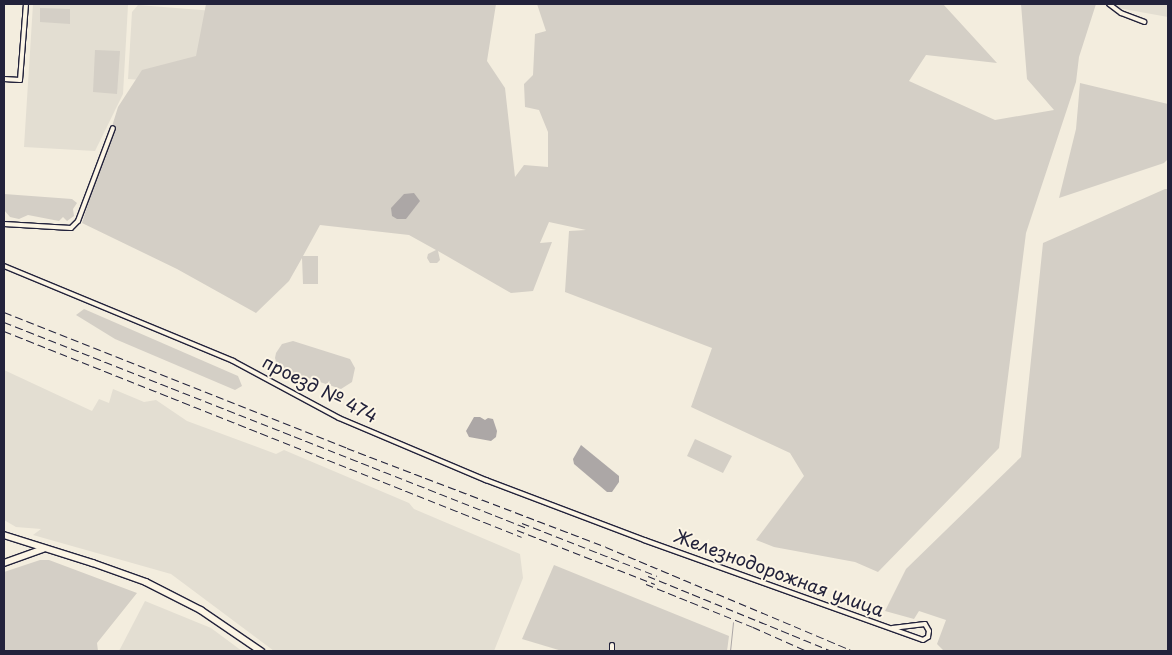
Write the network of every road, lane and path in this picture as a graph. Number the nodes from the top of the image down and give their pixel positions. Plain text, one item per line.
1 (26, 4) edge
2 (1109, 4) edge
3 (1144, 22) dead end
4 (4, 79) edge
5 (112, 128) dead end
6 (4, 224) edge
7 (4, 266) edge
8 (626, 533) joint
9 (4, 536) edge
10 (43, 549) junction
11 (4, 563) edge
12 (892, 628) junction
13 (612, 645) dead end
14 (261, 651) edge
15 (612, 651) edge

1 - 4 street
2 - 3 street
5 - 6 street
7 - 8 street, проезд № 474
8 - 12 street, Железнодорожная улица
9 - 10 street
10 - 11 street
10 - 14 street
12 - 12 street, Железнодорожная улица
13 - 15 street

